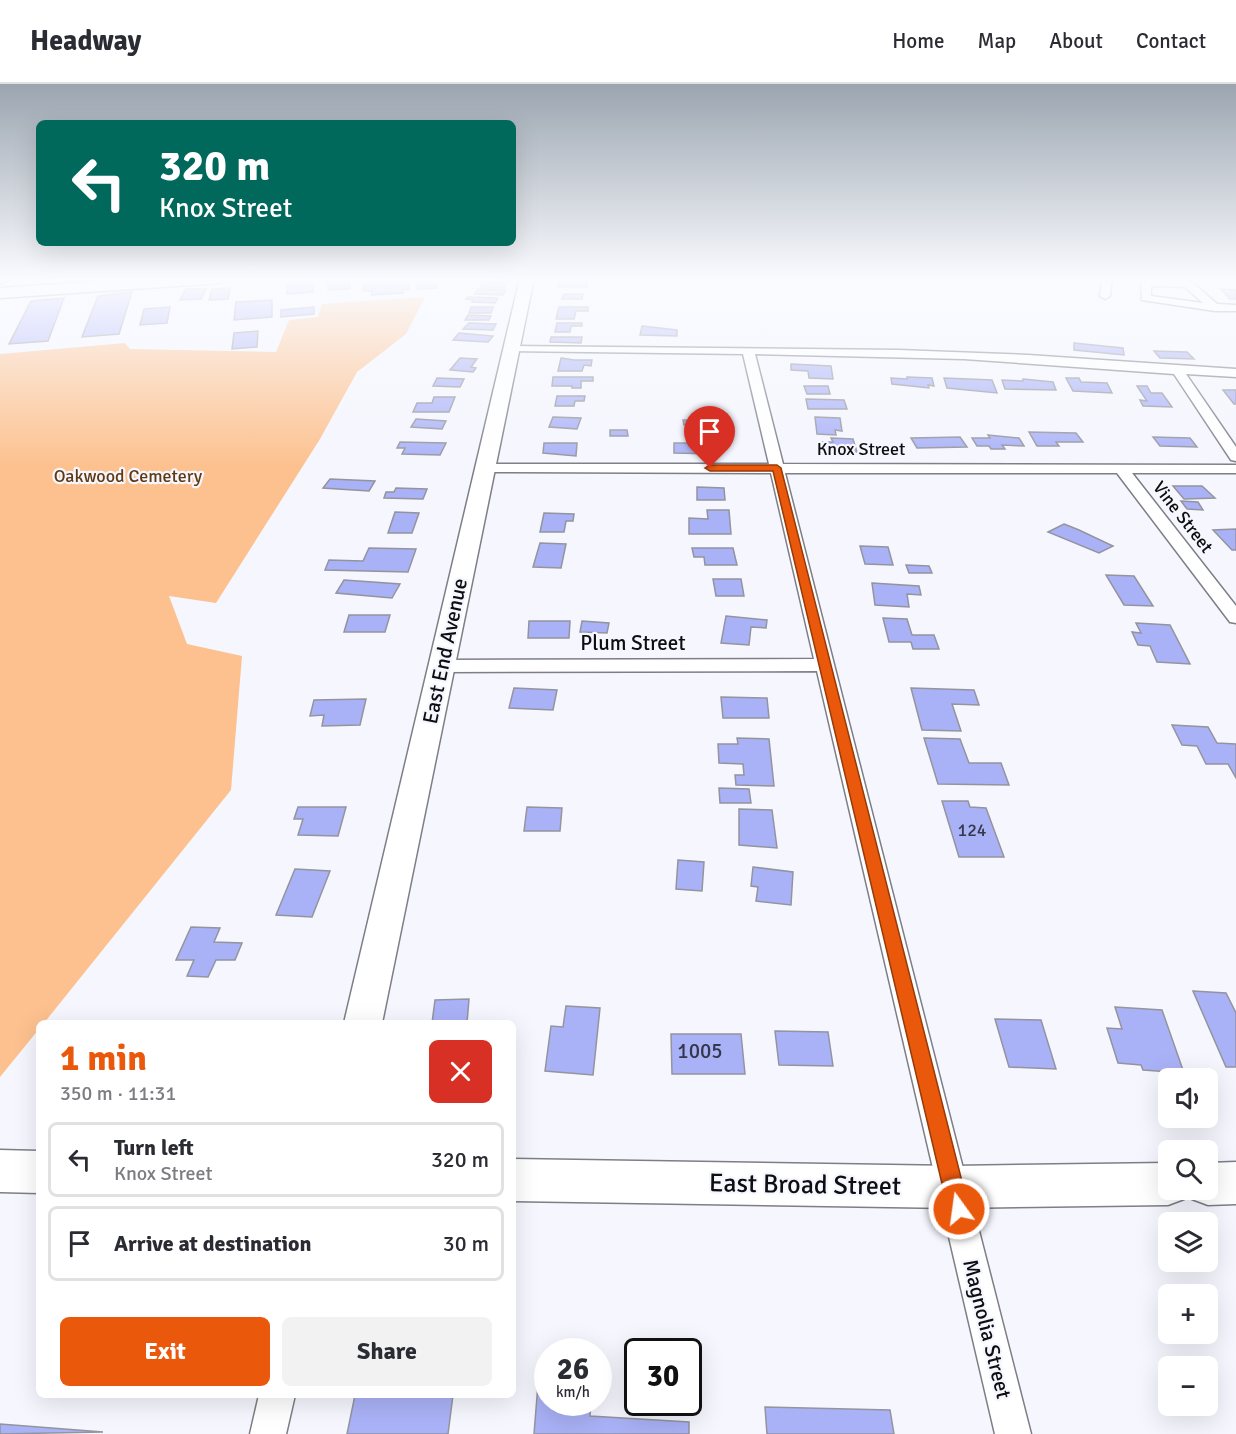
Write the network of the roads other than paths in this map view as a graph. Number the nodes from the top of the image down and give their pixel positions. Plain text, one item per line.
1 (514, 341) edge
2 (512, 349) junction
3 (748, 351) junction
4 (1178, 371) junction
5 (1236, 373) edge
6 (1236, 457) edge
7 (486, 468) junction
8 (777, 468) junction
9 (1122, 469) junction
10 (1236, 469) edge
11 (1236, 618) edge
12 (825, 665) junction
13 (442, 666) junction
14 (364, 1020) edge
15 (0, 1171) edge
16 (36, 1172) edge
17 (516, 1180) edge
18 (1236, 1183) edge
19 (1158, 1184) edge
20 (1218, 1184) edge
21 (953, 1187) junction
22 (276, 1398) edge
23 (268, 1434) edge
24 (1013, 1434) edge

1 - 2 street, East End Avenue
2 - 3 street
2 - 7 street, East End Avenue
3 - 4 street
3 - 8 street, Magnolia Street
4 - 5 street
4 - 6 street
7 - 8 street, Knox Street
7 - 13 street, East End Avenue
8 - 9 street, Knox Street
8 - 12 street, Magnolia Street
9 - 10 street, Knox Street
9 - 11 street, Vine Street
12 - 13 street, Plum Street
12 - 21 street, Magnolia Street
13 - 14 street, East End Avenue
15 - 16 street
17 - 21 street, East Broad Street
18 - 20 street
19 - 21 street, East Broad Street
21 - 24 street, Magnolia Street
22 - 23 street

